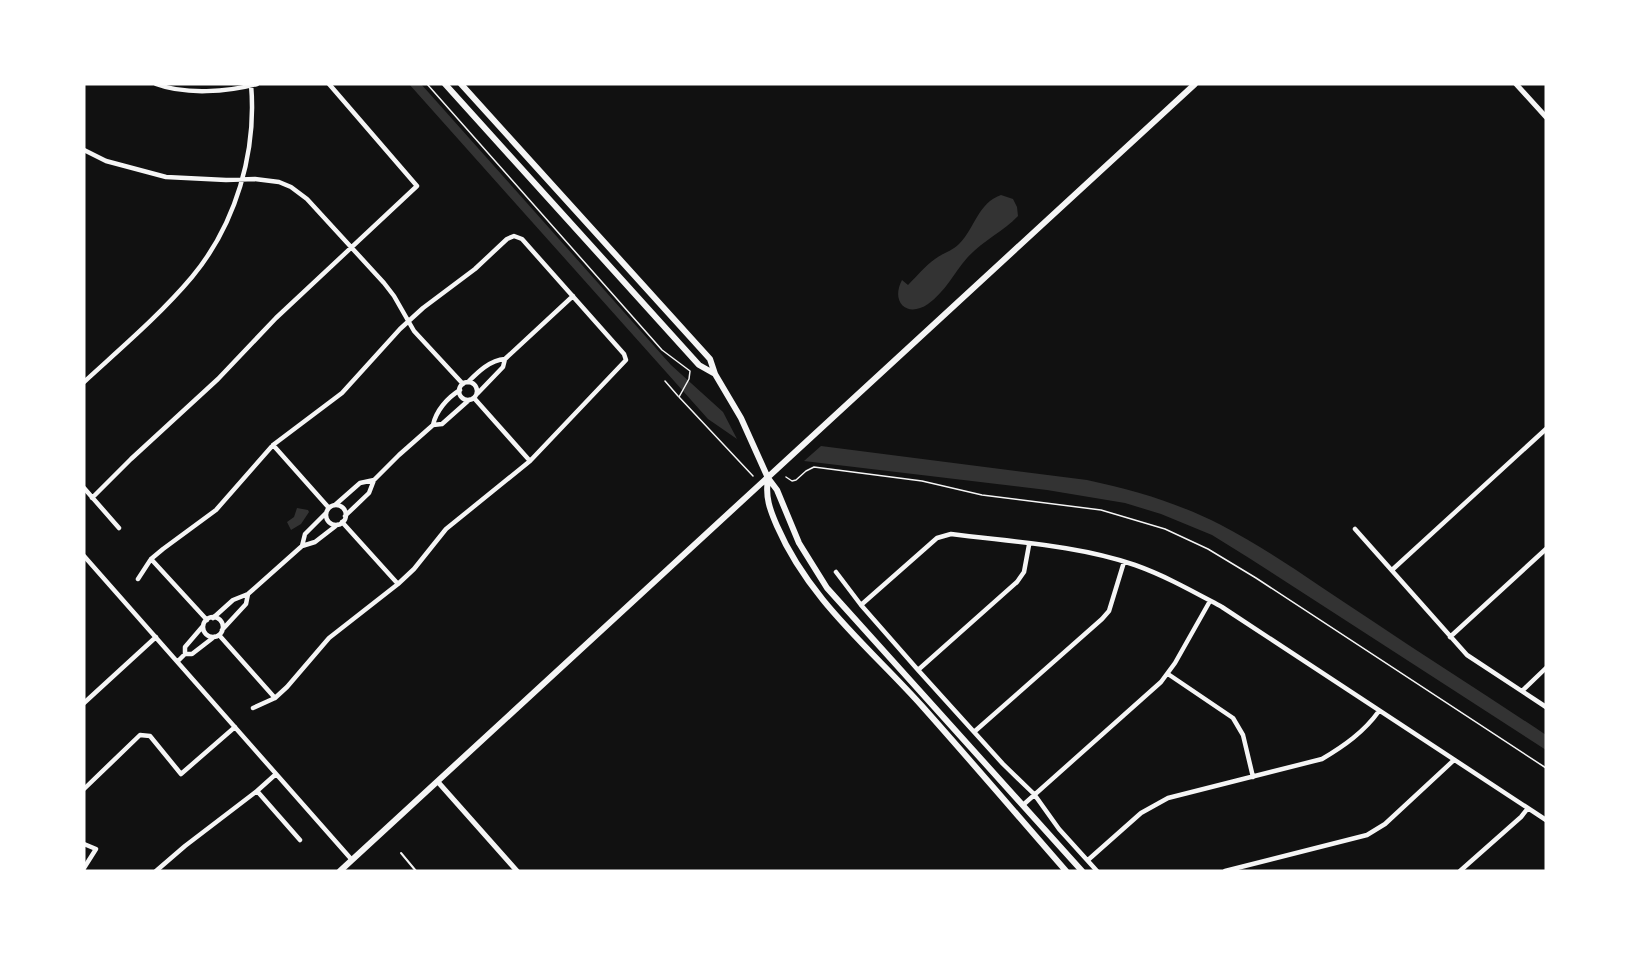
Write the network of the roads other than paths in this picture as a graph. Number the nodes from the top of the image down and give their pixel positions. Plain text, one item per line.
1 (156, 84) edge
2 (253, 84) edge
3 (329, 84) edge
4 (445, 84) edge
5 (461, 84) edge
6 (1195, 84) edge
7 (1516, 84) edge
8 (1546, 117) edge
9 (84, 150) edge
10 (242, 180) junction
11 (352, 248) junction
12 (573, 296) junction
13 (408, 321) junction
14 (504, 359) junction
15 (715, 374) junction
16 (84, 382) edge
17 (465, 383) junction
18 (460, 390) junction
19 (473, 397) junction
20 (433, 425) junction
21 (1546, 429) edge
22 (273, 445) junction
23 (530, 461) junction
24 (768, 478) junction
25 (374, 480) junction
26 (84, 488) edge
27 (92, 498) junction
28 (330, 508) junction
29 (345, 516) junction
30 (340, 523) junction
31 (118, 528) dead end
32 (1355, 529) dead end
33 (1029, 545) junction
34 (302, 546) junction
35 (1546, 549) edge
36 (84, 556) edge
37 (151, 559) junction
38 (1124, 562) junction
39 (1392, 570) junction
40 (836, 572) dead end
41 (138, 579) dead end
42 (398, 584) junction
43 (248, 594) junction
44 (1210, 601) junction
45 (841, 604) junction
46 (861, 605) junction
47 (832, 612) junction
48 (210, 619) junction
49 (203, 626) junction
50 (218, 634) junction
51 (156, 637) junction
52 (1450, 637) junction
53 (185, 654) junction
54 (178, 661) junction
55 (1546, 668) edge
56 (918, 670) junction
57 (1168, 674) junction
58 (1522, 692) junction
59 (275, 698) junction
60 (84, 703) edge
61 (1546, 707) edge
62 (253, 708) dead end
63 (1379, 711) junction
64 (235, 727) junction
65 (974, 732) junction
66 (1454, 760) junction
67 (276, 774) junction
68 (1253, 777) junction
69 (438, 782) junction
70 (84, 789) edge
71 (256, 791) junction
72 (1034, 794) junction
73 (1023, 805) junction
74 (1528, 808) junction
75 (1015, 813) junction
76 (1546, 820) edge
77 (300, 840) dead end
78 (84, 843) edge
79 (401, 853) dead end
80 (352, 860) junction
81 (1088, 860) junction
82 (84, 868) edge
83 (156, 871) edge
84 (340, 871) edge
85 (416, 871) edge
86 (517, 871) edge
87 (1066, 871) edge
88 (1082, 871) edge
89 (1097, 871) edge
90 (1225, 871) edge
91 (1460, 871) edge

1 - 2 street
2 - 10 street
3 - 11 street
4 - 15 main road
5 - 15 main road
6 - 24 main road
7 - 8 street
9 - 10 street
10 - 11 street
10 - 16 street
11 - 13 street
11 - 27 street
12 - 13 street
12 - 14 street
12 - 23 street
13 - 17 street
13 - 22 street
14 - 17 street
14 - 19 street
15 - 24 main road
17 - 18 street
17 - 19 street
18 - 19 street
18 - 20 street
19 - 20 street
19 - 23 street
20 - 25 street
21 - 39 street
22 - 28 street
22 - 37 street
23 - 42 street
24 - 45 main road
24 - 47 main road
24 - 69 main road
25 - 28 street
25 - 29 street
26 - 27 street
27 - 31 street
28 - 29 street
28 - 30 street
28 - 34 street
29 - 30 street
30 - 34 street
30 - 42 street
32 - 39 street
33 - 38 street
33 - 46 street
33 - 56 street
34 - 43 street
35 - 52 street
36 - 51 street
37 - 41 street
37 - 48 street
38 - 44 street
38 - 65 street
39 - 52 street
40 - 46 street
42 - 59 street
43 - 48 street
43 - 50 street
44 - 57 street
44 - 63 street
45 - 47 main road
45 - 73 main road
46 - 56 street
47 - 75 main road
48 - 49 street
48 - 50 street
49 - 50 street
49 - 53 street
50 - 53 street
50 - 59 street
51 - 54 street
51 - 60 street
52 - 58 street
53 - 54 street
54 - 64 street
55 - 58 street
56 - 65 street
57 - 68 street
57 - 72 street
58 - 61 street
59 - 62 street
63 - 66 street
63 - 68 street
64 - 67 street
64 - 70 street
65 - 72 street
66 - 74 street
66 - 90 street
67 - 71 street
67 - 80 street
68 - 81 street
69 - 80 main road
69 - 86 street
71 - 77 street
71 - 83 street
72 - 73 street
72 - 81 street
73 - 75 main road
73 - 88 main road
74 - 76 street
74 - 91 street
75 - 87 main road
78 - 82 street
79 - 85 lane
80 - 84 main road
81 - 89 street

